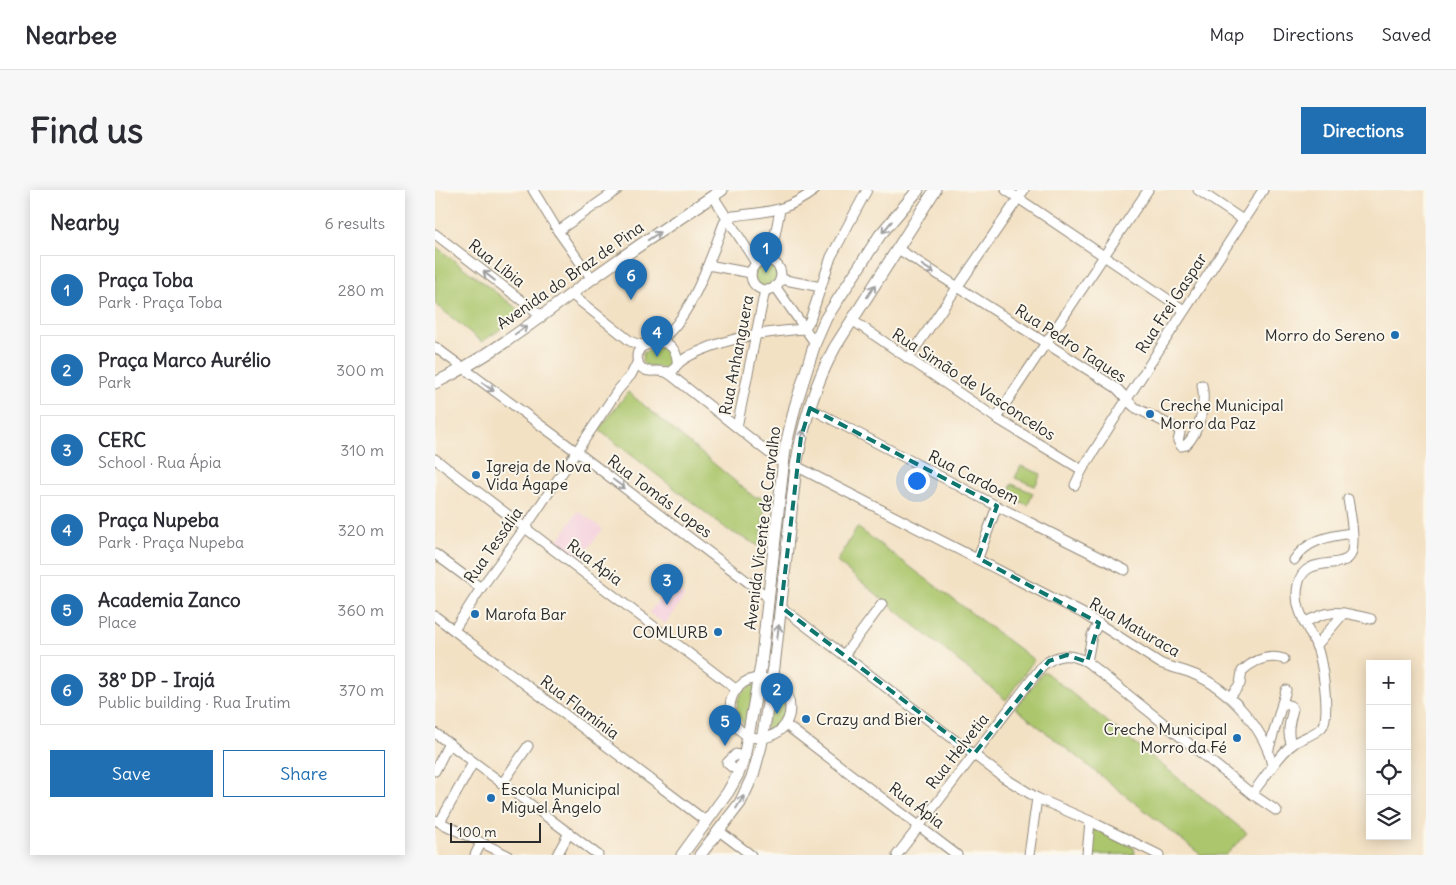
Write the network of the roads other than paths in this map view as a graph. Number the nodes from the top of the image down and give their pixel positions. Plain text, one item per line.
1 (533, 190) edge
2 (617, 190) edge
3 (815, 190) edge
4 (867, 190) edge
5 (918, 190) edge
6 (935, 190) edge
7 (1006, 190) edge
8 (1024, 190) edge
9 (1148, 190) edge
10 (1198, 190) edge
11 (1263, 190) edge
12 (717, 193) edge
13 (1019, 199) junction
14 (780, 210) junction
15 (728, 218) junction
16 (1243, 220) junction
17 (558, 231) junction
18 (435, 234) edge
19 (898, 249) junction
20 (1104, 256) junction
21 (770, 260) junction
22 (756, 263) junction
23 (708, 265) junction
24 (751, 272) junction
25 (592, 279) junction
26 (778, 282) junction
27 (821, 287) junction
28 (958, 288) junction
29 (765, 290) junction
30 (571, 294) junction
31 (1184, 310) junction
32 (541, 316) junction
33 (851, 320) junction
34 (804, 329) junction
35 (672, 330) junction
36 (757, 334) junction
37 (630, 340) junction
38 (657, 342) junction
39 (815, 343) junction
40 (647, 345) junction
41 (1046, 345) junction
42 (435, 347) edge
43 (673, 349) junction
44 (694, 354) junction
45 (637, 358) junction
46 (908, 359) junction
47 (676, 367) junction
48 (463, 369) junction
49 (649, 371) junction
50 (666, 372) junction
51 (627, 381) junction
52 (679, 381) junction
53 (435, 382) edge
54 (1202, 385) dead end
55 (1127, 399) junction
56 (810, 408) junction
57 (996, 418) junction
58 (737, 427) junction
59 (577, 452) junction
60 (435, 459) edge
61 (783, 464) junction
62 (796, 466) junction
63 (1082, 470) junction
64 (1075, 486) dead end
65 (1348, 499) dead end
66 (997, 506) junction
67 (525, 528) junction
68 (1352, 532) junction
69 (435, 554) edge
70 (978, 558) junction
71 (1294, 560) dead end
72 (1125, 570) dead end
73 (481, 588) junction
74 (769, 598) junction
75 (882, 604) dead end
76 (781, 607) junction
77 (1344, 613) junction
78 (435, 616) edge
79 (1371, 619) dead end
80 (1099, 623) junction
81 (1304, 623) junction
82 (454, 630) junction
83 (1316, 646) junction
84 (844, 655) junction
85 (1284, 659) dead end
86 (1087, 662) junction
87 (759, 679) junction
88 (771, 681) junction
89 (737, 690) junction
90 (1286, 690) dead end
91 (1230, 698) junction
92 (1282, 703) junction
93 (786, 725) junction
94 (435, 733) edge
95 (749, 736) junction
96 (763, 738) junction
97 (449, 743) junction
98 (1292, 745) junction
99 (528, 746) dead end
100 (1269, 752) junction
101 (974, 754) junction
102 (744, 758) junction
103 (473, 763) junction
104 (1272, 767) junction
105 (733, 768) dead end
106 (435, 771) edge
107 (502, 784) junction
108 (1252, 794) junction
109 (1037, 798) junction
110 (1277, 811) dead end
111 (438, 821) edge
112 (1091, 821) junction
113 (707, 822) junction
114 (918, 825) junction
115 (719, 831) junction
116 (569, 833) junction
117 (481, 843) junction
118 (1157, 854) edge
119 (475, 855) edge
120 (507, 855) edge
121 (557, 855) edge
122 (598, 855) edge
123 (682, 855) edge
124 (700, 855) edge
125 (751, 855) edge
126 (897, 855) edge
127 (957, 855) edge
128 (1029, 855) edge
129 (1087, 855) edge
130 (1145, 855) edge

1 - 17 street
2 - 17 street
3 - 14 street
4 - 27 street
5 -> 39 main road, Avenida Vicente de Carvalho
6 - 19 main road, Avenida Vicente de Carvalho
7 - 13 street
8 - 13 street
9 - 20 street
10 - 16 street
11 - 16 street, Rua Frei Gaspar
12 - 15 street
25 -> 12 main road, Avenida do Braz de Pina
13 - 20 street
13 - 28 street
14 - 15 street
14 - 21 street
15 - 22 street
15 - 23 street
16 - 31 street, Rua Frei Gaspar
17 - 25 street
32 -> 18 street, Rua Líbia
19 -> 28 street, Rua Pedro Taques
33 -> 19 main road, Avenida Vicente de Carvalho
20 - 31 street
20 - 41 street
21 - 22 street
21 - 26 street
22 - 24 street
23 - 24 street
23 - 35 street
24 - 29 street
25 - 30 main road, Avenida do Braz de Pina
26 - 27 street
26 - 29 street
26 - 34 street
27 - 34 street
28 - 41 street, Rua Pedro Taques
28 - 46 street
29 - 36 street, Rua Anhanguera
30 - 32 main road, Avenida do Braz de Pina
30 - 37 street
31 - 55 street, Rua Frei Gaspar
48 -> 32 main road, Avenida do Braz de Pina
33 - 46 street, Rua Simão de Vasconcelos
33 - 56 main road, Avenida Vicente de Carvalho
34 - 36 street
34 - 39 street
35 - 38 street
35 - 43 street
36 - 44 street
36 - 58 street, Rua Anhanguera
37 - 40 street
37 - 45 street
38 - 40 street
38 - 43 street
39 - 61 main road, Avenida Vicente de Carvalho
40 - 45 street
41 - 55 street, Rua Pedro Taques
41 - 57 street
42 - 48 street, Rua Tomás Lopes
43 - 44 street
43 - 47 street
44 - 47 street
45 - 49 street
45 - 51 street, Rua Tessália
46 - 57 street, Rua Simão de Vasconcelos
47 - 50 street
47 - 52 street
48 - 53 main road, Avenida do Braz de Pina
48 -> 59 street, Rua Tomás Lopes
49 - 50 street
49 - 51 street, Rua Tessália
50 - 52 street
51 - 59 street, Rua Tessália
52 - 58 street
54 - 55 street, Rua Pedro Taques
55 - 63 street, Rua Frei Gaspar
62 -> 56 main road, Avenida Vicente de Carvalho
56 - 66 street, Rua Cardoem
57 - 63 street, Rua Simão de Vasconcelos
58 - 61 street
59 - 67 street, Rua Tessália
59 -> 74 street, Rua Tomás Lopes
60 - 67 street, Rua Ápia
61 - 74 main road, Avenida Vicente de Carvalho
62 - 70 street, Rua Maturaca
62 - 76 main road, Avenida Vicente de Carvalho
63 - 64 street, Rua Frei Gaspar
65 - 68 street
66 - 70 street
66 - 72 street, Rua Cardoem
67 - 73 street, Rua Tessália
67 - 89 street, Rua Ápia
68 - 71 street
68 - 81 street
69 - 73 street
70 - 80 street, Rua Maturaca
73 - 82 street, Rua Tessália
74 - 87 main road, Avenida Vicente de Carvalho
75 - 84 street
76 - 84 street
88 -> 76 main road, Avenida Vicente de Carvalho
77 - 79 street
77 - 81 street
77 - 83 street
78 - 82 street, Rua Flamínia
80 - 86 street
80 - 91 street, Rua Maturaca
81 - 83 street
82 - 113 street, Rua Flamínia
83 - 98 street
84 - 101 street
85 - 91 street
86 - 101 street, Rua Helvetia
86 - 108 street
87 - 88 street
87 - 89 street
87 - 95 main road, Avenida Vicente de Carvalho
88 - 93 street
88 - 96 main road, Avenida Vicente de Carvalho
89 - 95 street
90 - 92 street
91 - 100 street, Rua Maturaca
92 - 98 street
92 - 100 street
93 - 96 street
93 - 114 street, Rua Ápia
94 - 97 street
95 - 96 street
95 - 102 main road, Avenida Vicente de Carvalho
115 -> 96 main road, Avenida Vicente de Carvalho
97 - 103 street
97 - 106 street
98 - 104 street
99 - 107 street
100 - 104 street, Rua Maturaca
101 - 109 street
101 - 114 street, Rua Helvetia
102 - 105 street
102 - 113 main road, Avenida Vicente de Carvalho
103 - 107 street
103 - 111 street
104 - 108 street
107 - 116 street
108 - 110 street
109 - 112 street
109 - 128 street
111 - 117 street
112 - 118 street
112 - 129 street
113 - 123 main road, Avenida Vicente de Carvalho
114 - 126 street, Rua Helvetia
114 - 127 street, Rua Ápia
115 - 124 main road, Avenida Vicente de Carvalho
115 - 125 street
116 - 121 street
116 - 122 street
117 - 119 street
117 - 120 street
118 - 130 street

